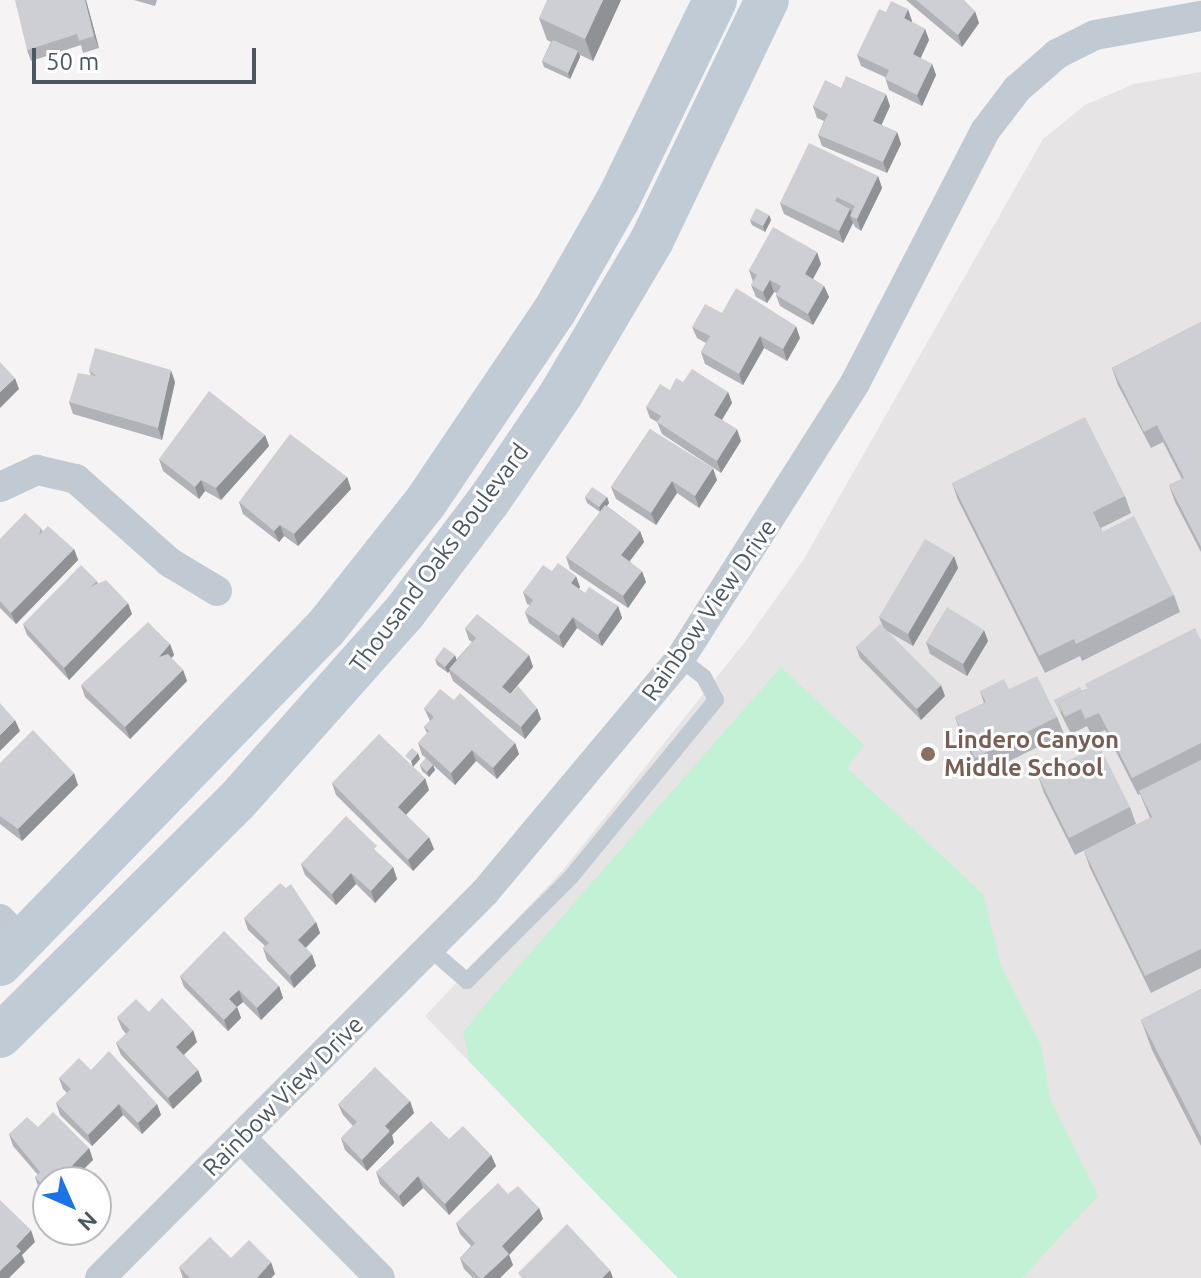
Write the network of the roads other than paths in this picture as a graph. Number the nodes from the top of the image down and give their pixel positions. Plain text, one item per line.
1 (715, 0) edge
2 (767, 0) edge
3 (1201, 16) edge
4 (0, 487) edge
5 (217, 591) dead end
6 (680, 659) junction
7 (7, 941) edge
8 (430, 949) junction
9 (0, 1036) edge
10 (241, 1138) junction
11 (100, 1278) edge
12 (380, 1278) edge

1 - 7 main road, Thousand Oaks Boulevard
2 - 9 main road, Thousand Oaks Boulevard
3 - 6 street, Rainbow View Drive
4 - 5 street
6 - 8 street, Rainbow View Drive
6 - 8 lane
8 - 10 street, Rainbow View Drive
10 - 11 street, Rainbow View Drive
10 - 12 street

